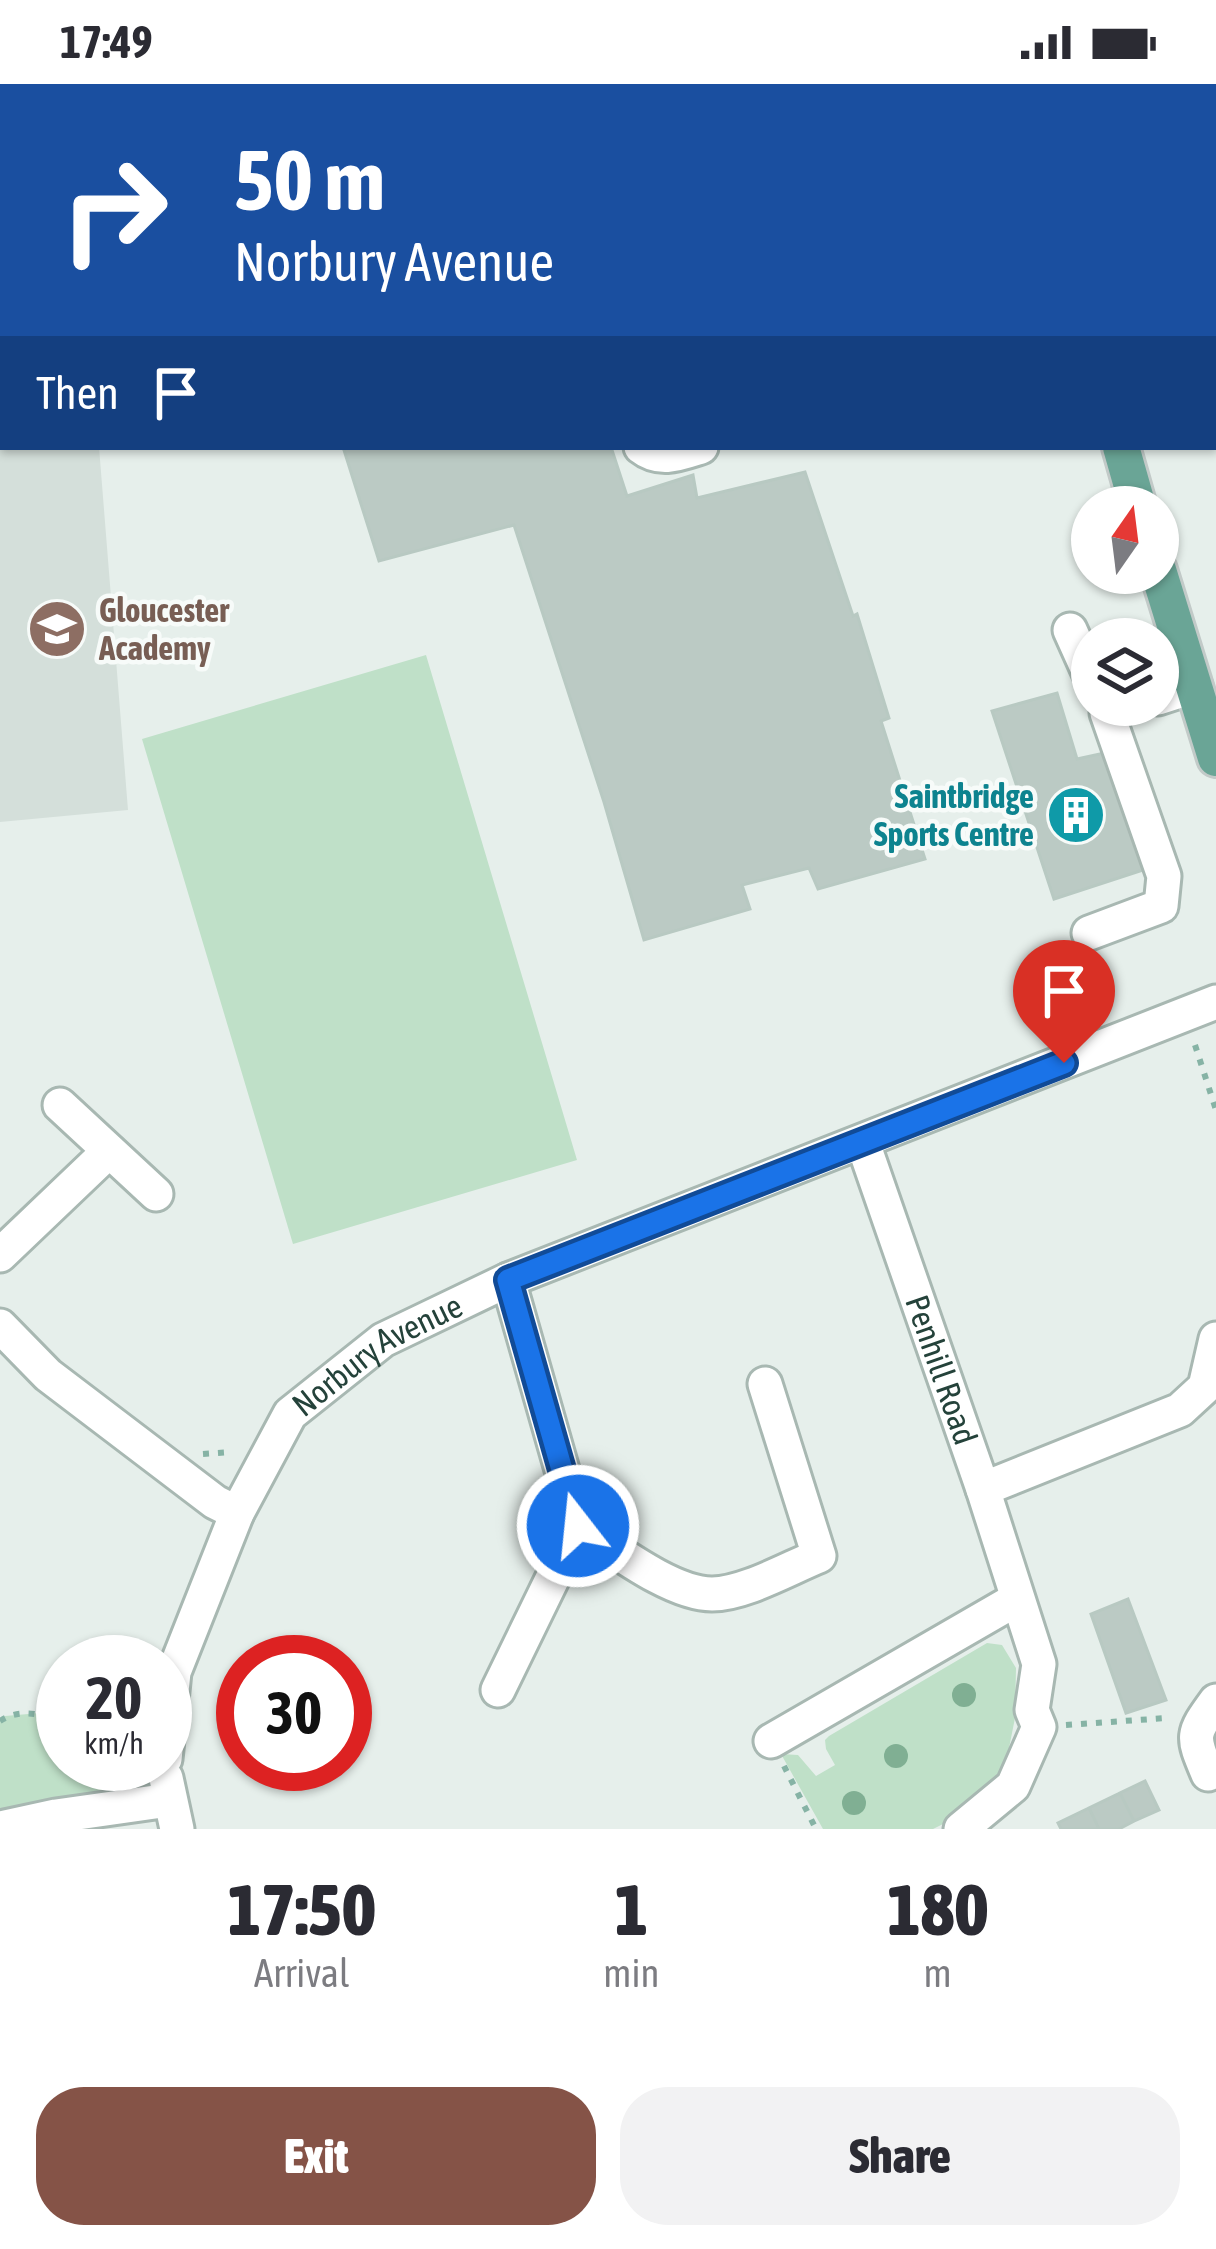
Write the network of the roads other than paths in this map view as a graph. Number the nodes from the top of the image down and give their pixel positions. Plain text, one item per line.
1 (644, 450) edge
2 (689, 450) edge
3 (1122, 450) edge
4 (1132, 486) edge
5 (1167, 594) edge
6 (1204, 698) edge
7 (1120, 726) edge
8 (1216, 758) edge
9 (1089, 933) dead end
10 (1216, 1002) edge
11 (60, 1105) dead end
12 (863, 1143) junction
13 (109, 1151) junction
14 (156, 1194) dead end
15 (0, 1256) edge
16 (508, 1280) junction
17 (0, 1326) edge
18 (1216, 1339) edge
19 (765, 1384) dead end
20 (983, 1489) junction
21 (237, 1514) junction
22 (578, 1526) junction
23 (1016, 1599) junction
24 (189, 1635) edge
25 (498, 1690) dead end
26 (1211, 1708) edge
27 (771, 1742) road end
28 (1208, 1774) dead end
29 (173, 1814) edge
30 (0, 1828) edge
31 (962, 1829) edge

1 - 2 street
3 - 4 main road
5 - 6 main road
6 - 8 main road
7 - 9 street
10 - 12 street, Norbury Avenue
11 - 13 street
12 - 16 street, Norbury Avenue
12 - 20 street, Penhill Road
13 - 14 street
13 - 15 street
16 - 21 street, Norbury Avenue
16 - 22 street
17 - 21 street
18 - 20 street
19 - 22 street
20 - 23 street, Penhill Road
21 - 24 street, Norbury Avenue
22 - 25 street
23 - 27 street
23 - 31 street, Penhill Road
26 - 28 street
29 - 30 street

